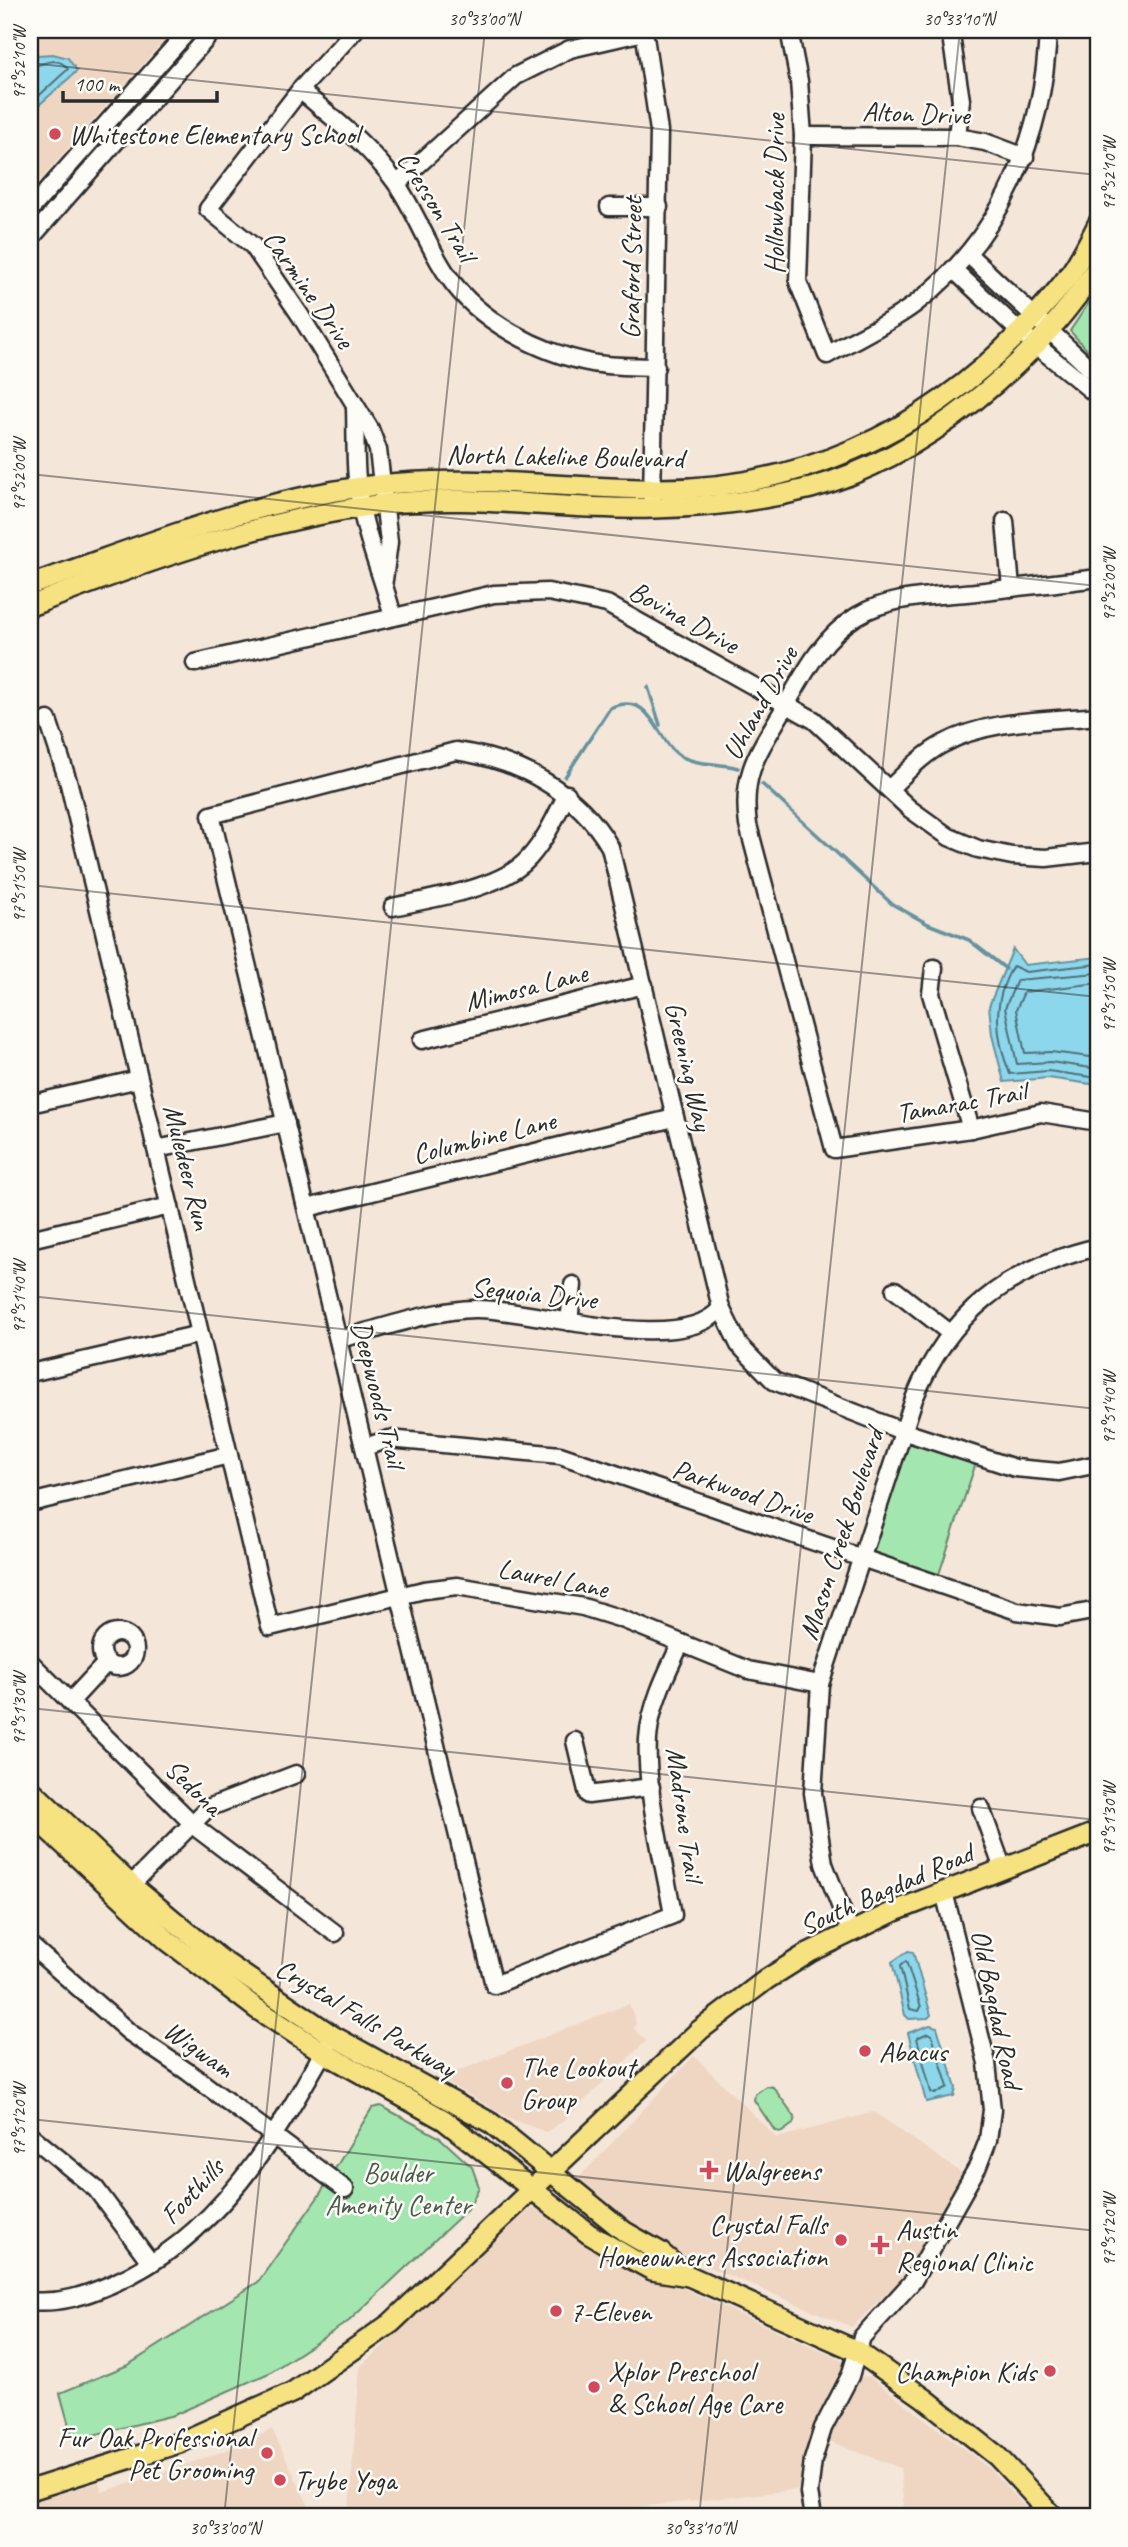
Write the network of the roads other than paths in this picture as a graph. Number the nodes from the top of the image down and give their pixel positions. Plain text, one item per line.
1 (189, 30) edge
2 (214, 30) edge
3 (355, 30) edge
4 (789, 30) edge
5 (950, 30) edge
6 (1048, 30) edge
7 (644, 31) edge
8 (300, 90) junction
9 (803, 136) junction
10 (957, 137) junction
11 (1025, 157) junction
12 (397, 184) junction
13 (36, 191) edge
14 (609, 207) dead end
15 (659, 207) junction
16 (57, 208) junction
17 (30, 210) edge
18 (1098, 224) edge
19 (33, 228) edge
20 (969, 255) junction
21 (1098, 267) edge
22 (953, 269) junction
23 (1035, 316) junction
24 (1052, 331) junction
25 (1020, 332) junction
26 (1036, 346) junction
27 (656, 367) junction
28 (1098, 376) edge
29 (1098, 396) edge
30 (355, 408) junction
31 (358, 487) junction
32 (384, 494) junction
33 (652, 499) junction
34 (361, 508) junction
35 (1005, 521) dead end
36 (1098, 578) edge
37 (384, 580) junction
38 (30, 585) edge
39 (1011, 588) junction
40 (30, 606) edge
41 (393, 617) junction
42 (195, 663) dead end
43 (786, 704) junction
44 (1098, 716) edge
45 (48, 720) dead end
46 (889, 789) junction
47 (567, 793) junction
48 (211, 815) joint
49 (1098, 852) edge
50 (393, 907) dead end
51 (934, 968) dead end
52 (643, 985) junction
53 (422, 1040) dead end
54 (139, 1079) junction
55 (30, 1104) edge
56 (674, 1118) junction
57 (1098, 1122) edge
58 (286, 1123) junction
59 (971, 1129) junction
60 (156, 1149) junction
61 (834, 1149) joint
62 (170, 1206) junction
63 (307, 1208) junction
64 (30, 1239) edge
65 (1098, 1247) edge
66 (573, 1285) dead end
67 (895, 1290) dead end
68 (721, 1308) junction
69 (569, 1322) junction
70 (950, 1333) junction
71 (200, 1334) junction
72 (339, 1339) junction
73 (30, 1373) edge
74 (902, 1431) junction
75 (365, 1447) junction
76 (229, 1455) junction
77 (1098, 1464) edge
78 (30, 1503) edge
79 (859, 1560) junction
80 (401, 1597) junction
81 (1098, 1610) edge
82 (270, 1627) joint
83 (681, 1643) junction
84 (30, 1662) edge
85 (107, 1662) dead end
86 (820, 1684) junction
87 (70, 1702) junction
88 (575, 1741) dead end
89 (296, 1774) dead end
90 (652, 1787) junction
91 (30, 1789) edge
92 (981, 1808) dead end
93 (30, 1813) edge
94 (192, 1822) junction
95 (1098, 1832) edge
96 (1003, 1869) junction
97 (124, 1891) junction
98 (944, 1892) junction
99 (673, 1915) joint
100 (850, 1931) junction
101 (335, 1933) dead end
102 (30, 1945) edge
103 (328, 2044) junction
104 (453, 2102) junction
105 (444, 2120) junction
106 (274, 2134) junction
107 (30, 2135) edge
108 (550, 2171) junction
109 (345, 2189) dead end
110 (532, 2189) junction
111 (151, 2263) junction
112 (689, 2276) junction
113 (30, 2301) edge
114 (857, 2351) junction
115 (30, 2490) edge
116 (813, 2517) edge
117 (1054, 2517) edge

1 - 13 street
2 - 16 street
3 - 8 street
4 - 9 street, Hollowback Drive
5 - 10 street
6 - 11 street
7 - 12 street
7 - 15 street, Graford Street
8 - 12 street, Cresson Trail
8 - 30 street, Carmine Drive
9 - 10 street, Alton Drive
9 - 22 street, Hollowback Drive
10 - 11 street, Alton Drive
11 - 20 street
12 - 27 street, Cresson Trail
13 - 16 street
13 - 17 street
14 - 15 street
15 - 27 street, Graford Street
16 - 19 street
18 - 23 main road, North Lakeline Boulevard
20 - 22 street
20 - 23 street
21 - 24 main road, North Lakeline Boulevard
22 - 25 street
23 - 24 street
23 - 25 main road, North Lakeline Boulevard
24 - 26 main road, North Lakeline Boulevard
24 - 28 street
25 - 26 street
25 - 33 main road, North Lakeline Boulevard
26 - 29 street
26 - 33 main road, North Lakeline Boulevard
27 - 33 street, Graford Street
30 - 31 street, Carmine Drive
30 - 32 street, Carmine Drive
31 - 32 main road, North Lakeline Boulevard
31 - 34 street, Carmine Drive
31 - 38 main road, North Lakeline Boulevard
32 - 33 main road, North Lakeline Boulevard
32 - 34 main road, North Lakeline Boulevard
32 - 37 street, Carmine Drive
34 - 37 street, Carmine Drive
34 - 40 main road, North Lakeline Boulevard
35 - 39 street
36 - 39 street, Uhland Drive
37 - 41 street, Carmine Drive
39 - 43 street, Uhland Drive
41 - 42 street, Bovina Drive
41 - 43 street, Bovina Drive
43 - 46 street, Bovina Drive
43 - 61 street, Uhland Drive
44 - 46 street
45 - 54 street, Muledeer Run
46 - 49 street, Bovina Drive
47 - 48 street, Greening Way
47 - 50 street
47 - 52 street, Greening Way
48 - 58 street, Deepwoods Trail
51 - 59 street
52 - 53 street, Mimosa Lane
52 - 56 street, Greening Way
54 - 55 street
54 - 60 street, Muledeer Run
56 - 63 street, Columbine Lane
56 - 68 street, Greening Way
57 - 59 street, Tamarac Trail
58 - 60 street
58 - 63 street, Deepwoods Trail
59 - 61 street, Tamarac Trail
60 - 62 street, Muledeer Run
62 - 64 street
62 - 71 street, Muledeer Run
63 - 72 street, Deepwoods Trail
65 - 70 street, Mason Creek Boulevard
66 - 69 street
67 - 70 street
68 - 69 street, Sequoia Drive
68 - 74 street, Greening Way
69 - 72 street, Sequoia Drive
70 - 74 street, Mason Creek Boulevard
71 - 73 street
71 - 76 street, Muledeer Run
72 - 75 street, Deepwoods Trail
74 - 77 street, Greening Way
74 - 79 street, Mason Creek Boulevard
75 - 79 street, Parkwood Drive
75 - 80 street, Deepwoods Trail
76 - 78 street
76 - 82 street, Muledeer Run
79 - 81 street, Parkwood Drive
79 - 86 street, Mason Creek Boulevard
80 - 82 street, Laurel Lane
80 - 83 street, Laurel Lane
80 - 99 street, Deepwoods Trail
83 - 86 street, Laurel Lane
83 - 90 street, Madrone Trail
84 - 87 street, Sedona
85 - 87 street
86 - 100 street, Mason Creek Boulevard
87 - 94 street, Sedona
88 - 90 street
89 - 94 street
90 - 99 street, Madrone Trail
91 - 97 main road, Crystal Falls Parkway
92 - 96 street
93 - 97 main road, Crystal Falls Parkway
94 - 97 street
94 - 101 street, Sedona
95 - 96 main road, South Bagdad Road
96 - 98 main road, South Bagdad Road
97 - 103 main road, Crystal Falls Parkway
98 - 100 main road, South Bagdad Road
98 - 114 street, Old Bagdad Road
100 - 108 main road, South Bagdad Road
102 - 106 street, Wigwam
103 - 104 main road, Crystal Falls Parkway
103 - 105 main road, Crystal Falls Parkway
103 - 106 street, Foothills
104 - 105 main road
104 - 108 main road, Crystal Falls Parkway
105 - 110 main road, Crystal Falls Parkway
106 - 109 street, Wigwam
106 - 111 street, Foothills
107 - 111 street
108 - 110 main road, South Bagdad Road
108 - 112 main road, Crystal Falls Parkway
110 - 112 main road, Crystal Falls Parkway
110 - 115 main road, South Bagdad Road
111 - 113 street, Foothills
112 - 114 main road, Crystal Falls Parkway
114 - 116 street, Old Bagdad Road
114 - 117 main road, Crystal Falls Parkway

